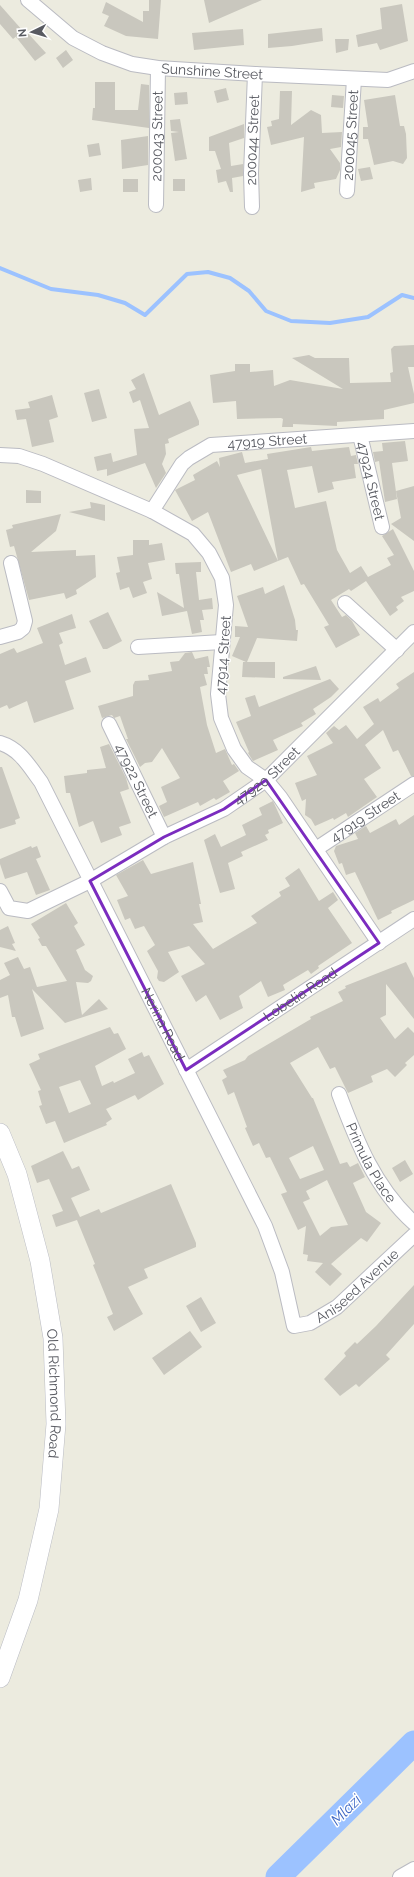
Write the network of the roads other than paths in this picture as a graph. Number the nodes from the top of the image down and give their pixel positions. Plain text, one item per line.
1 (28, 0) edge
2 (158, 68) junction
3 (414, 71) edge
4 (255, 74) junction
5 (354, 80) junction
6 (347, 191) dead end
7 (156, 205) dead end
8 (252, 207) dead end
9 (414, 431) edge
10 (360, 435) junction
11 (0, 455) edge
12 (152, 511) junction
13 (382, 527) dead end
14 (11, 563) dead end
15 (345, 603) dead end
16 (414, 632) edge
17 (0, 637) edge
18 (222, 642) junction
19 (138, 646) dead end
20 (397, 650) junction
21 (109, 724) dead end
22 (0, 743) edge
23 (266, 780) junction
24 (414, 784) edge
25 (164, 837) junction
26 (316, 849) junction
27 (90, 881) junction
28 (0, 891) edge
29 (414, 919) edge
30 (379, 942) junction
31 (186, 1070) junction
32 (339, 1094) dead end
33 (0, 1133) edge
34 (414, 1223) edge
35 (414, 1235) edge
36 (294, 1326) joint
37 (2, 1667) edge
38 (414, 1869) edge
39 (400, 1877) edge

1 - 2 street, Sunshine Street
2 - 4 street, Sunshine Street
2 - 7 street, 200043 Street
3 - 5 street, Sunshine Street
4 - 5 street, Sunshine Street
4 - 8 street, 200044 Street
5 - 6 street, 200045 Street
9 - 10 street, 47919 Street
10 - 12 street, 47919 Street
10 - 13 street, 47924 Street
11 - 12 street, 47914 Street
12 - 18 street, 47914 Street
14 - 17 street
15 - 20 street
16 - 20 street, 47920 Street
18 - 19 street
18 - 23 street, 47914 Street
20 - 23 street, 47920 Street
21 - 25 street, 47922 Street
22 - 27 street, Nerina Road
23 - 25 street, 47920 Street
23 - 26 street, 47914 Street
24 - 26 street, 47919 Street
25 - 27 street, 47920 Street
26 - 30 street, 47914 Street
27 - 28 street, 47920 Street
27 - 31 street, Nerina Road
29 - 30 street, Lobelia Road
30 - 31 street, Lobelia Road
31 - 36 street, Nerina Road
32 - 34 street, Primula Place
33 - 37 street, Old Richmond Road
35 - 36 street, Aniseed Avenue
38 - 39 street

